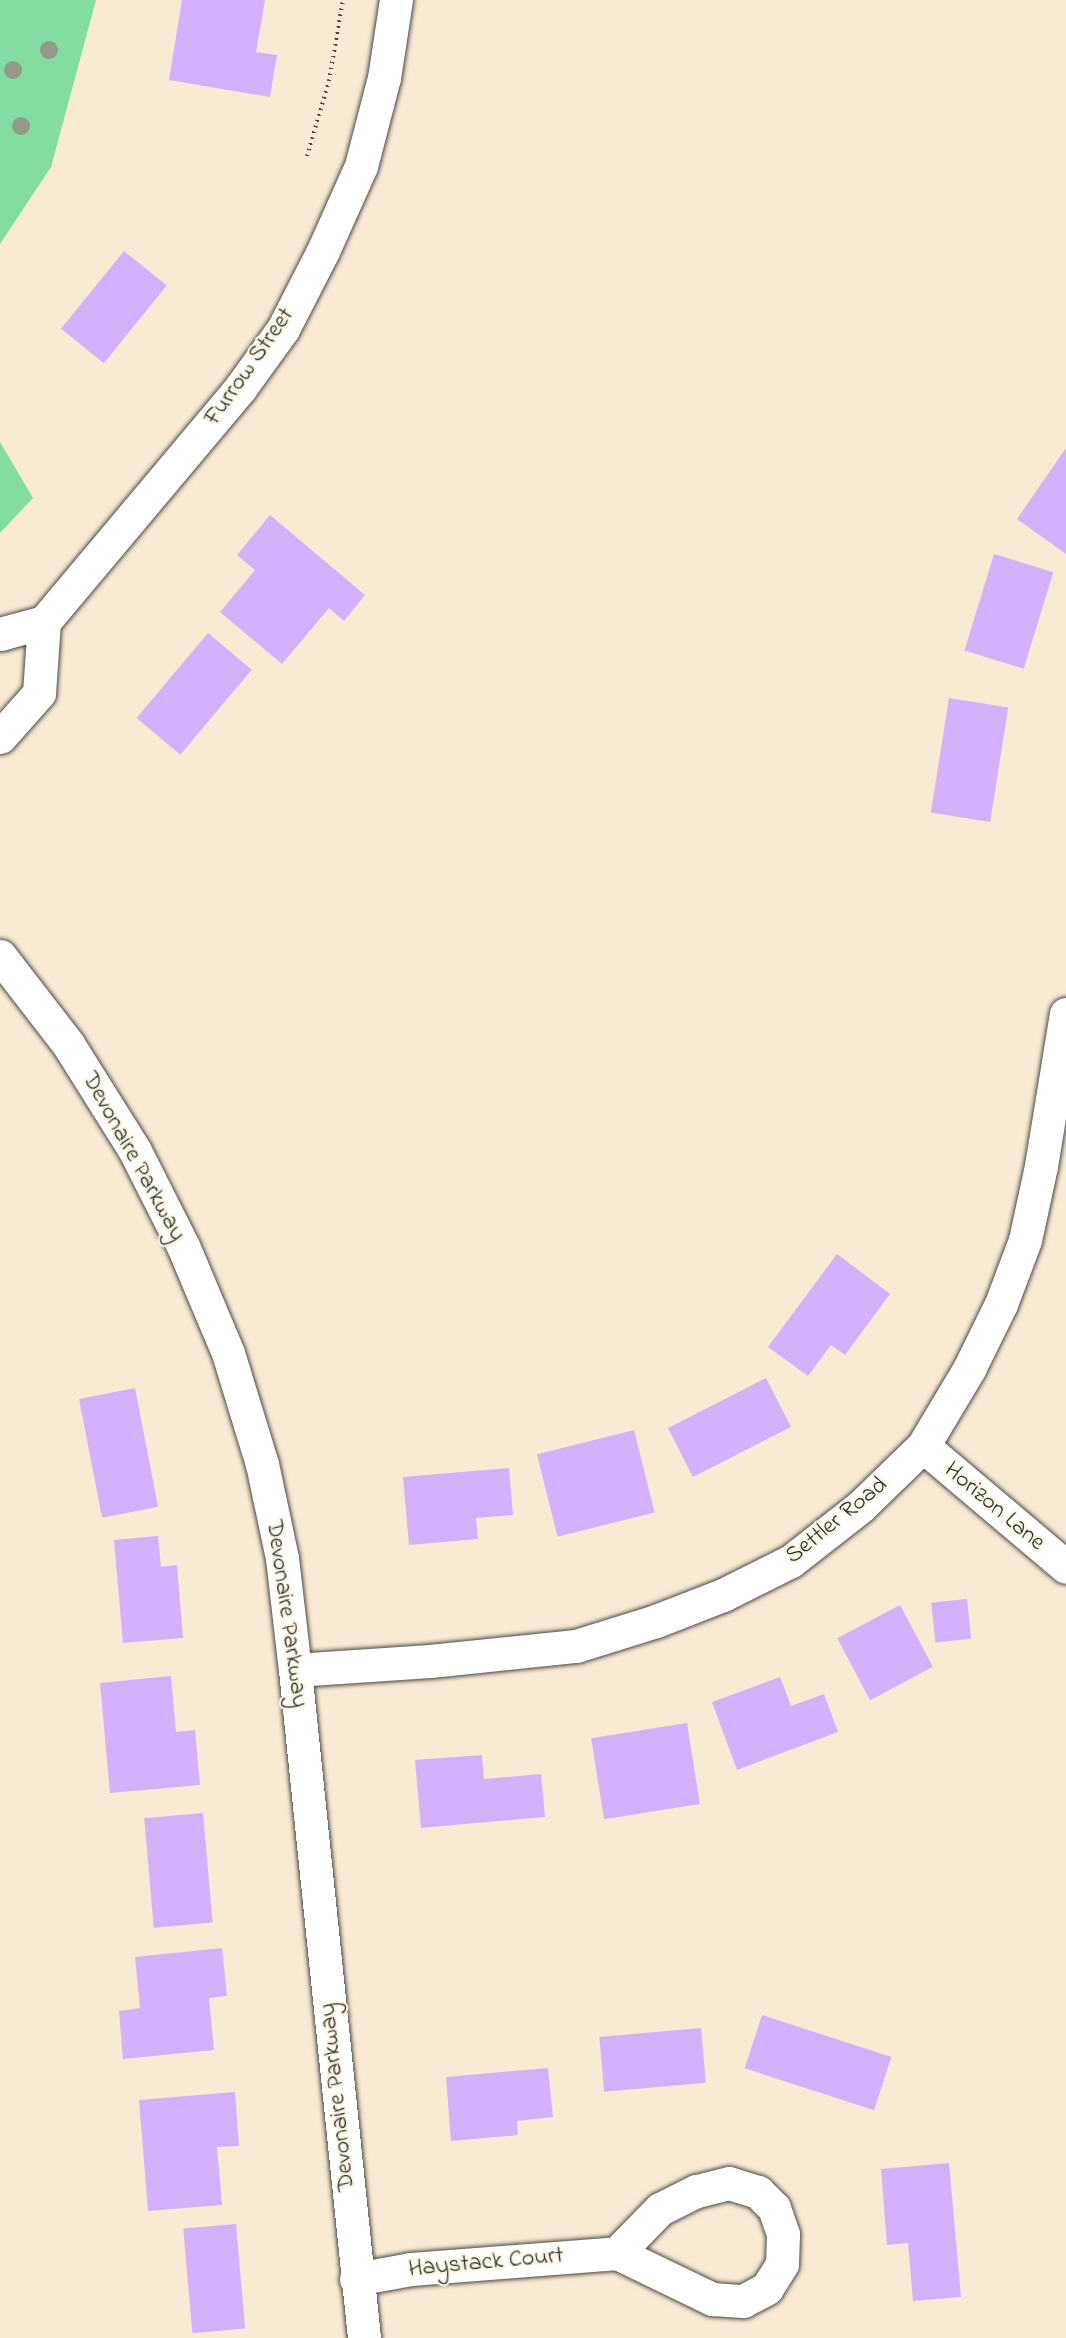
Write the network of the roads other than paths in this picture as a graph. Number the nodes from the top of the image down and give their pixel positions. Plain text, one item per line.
1 (396, 0) edge
2 (44, 622) junction
3 (0, 634) edge
4 (0, 737) edge
5 (0, 956) edge
6 (1066, 1014) edge
7 (923, 1446) junction
8 (1066, 1567) edge
9 (295, 1670) junction
10 (617, 2253) junction
11 (356, 2279) junction
12 (364, 2338) edge

1 - 2 street, Furrow Street
2 - 3 street
2 - 4 street
5 - 9 street, Devonaire Parkway
6 - 7 street, Settler Road
7 - 8 street, Horizon Lane
7 - 9 street, Settler Road
9 - 11 street, Devonaire Parkway
10 - 10 street
10 - 11 street, Haystack Court
11 - 12 street, Devonaire Parkway

